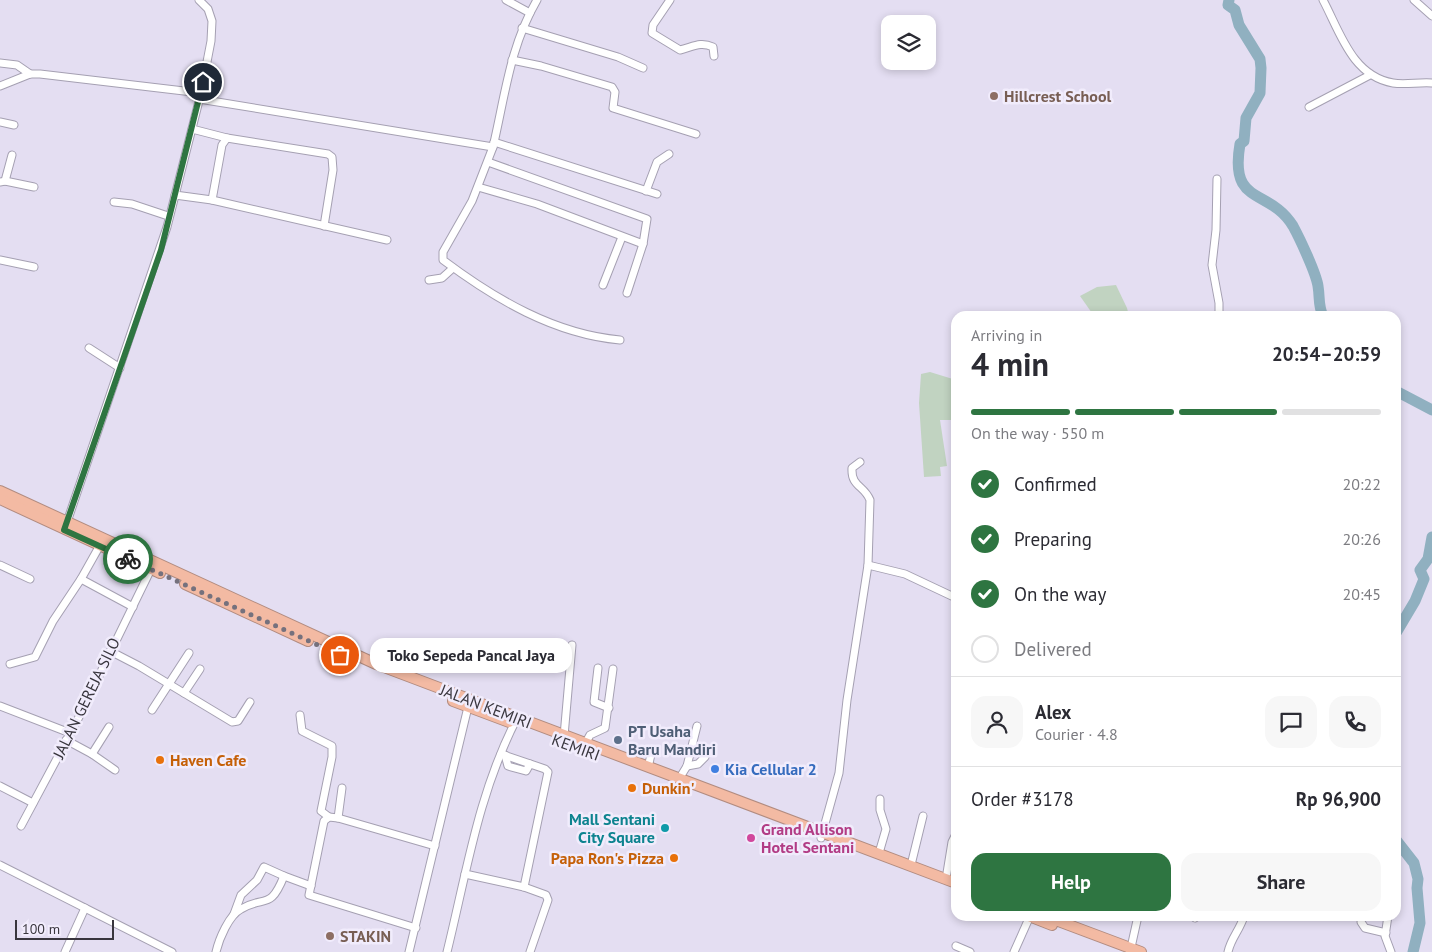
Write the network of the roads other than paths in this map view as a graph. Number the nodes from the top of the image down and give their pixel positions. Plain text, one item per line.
1 (200, 0) edge
2 (506, 0) edge
3 (537, 0) edge
4 (670, 0) edge
5 (1323, 0) edge
6 (1414, 0) edge
7 (530, 13) junction
8 (1432, 16) edge
9 (522, 28) junction
10 (714, 56) dead end
11 (512, 60) junction
12 (0, 63) edge
13 (643, 68) dead end
14 (30, 74) junction
15 (1370, 75) junction
16 (1432, 83) edge
17 (0, 86) edge
18 (200, 96) junction
19 (1309, 107) dead end
20 (0, 122) edge
21 (14, 125) dead end
22 (192, 129) junction
23 (696, 134) dead end
24 (227, 138) junction
25 (494, 144) junction
26 (669, 154) dead end
27 (12, 155) dead end
28 (488, 162) junction
29 (1217, 179) dead end
30 (2, 181) edge
31 (34, 187) dead end
32 (478, 187) junction
33 (646, 190) junction
34 (657, 194) dead end
35 (175, 195) junction
36 (212, 200) junction
37 (114, 202) dead end
38 (168, 216) junction
39 (324, 226) junction
40 (622, 236) junction
41 (387, 240) dead end
42 (643, 244) junction
43 (0, 260) edge
44 (34, 267) dead end
45 (453, 268) junction
46 (429, 280) dead end
47 (603, 285) dead end
48 (627, 293) dead end
49 (1219, 311) edge
50 (620, 340) dead end
51 (89, 348) dead end
52 (120, 368) junction
53 (860, 462) dead end
54 (0, 491) edge
55 (0, 499) edge
56 (66, 526) junction
57 (99, 547) junction
58 (0, 565) edge
59 (868, 566) junction
60 (151, 569) junction
61 (30, 579) dead end
62 (81, 579) junction
63 (951, 596) edge
64 (132, 607) junction
65 (572, 645) dead end
66 (110, 651) junction
67 (189, 653) dead end
68 (10, 664) dead end
69 (598, 668) dead end
70 (200, 669) dead end
71 (613, 669) dead end
72 (170, 684) junction
73 (184, 693) junction
74 (250, 702) dead end
75 (0, 706) edge
76 (468, 707) junction
77 (609, 708) junction
78 (152, 710) dead end
79 (300, 715) dead end
80 (516, 721) junction
81 (697, 726) dead end
82 (109, 727) dead end
83 (68, 736) junction
84 (564, 736) junction
85 (585, 744) junction
86 (652, 751) dead end
87 (92, 754) junction
88 (503, 755) junction
89 (705, 757) dead end
90 (687, 766) junction
91 (648, 767) junction
92 (116, 770) dead end
93 (678, 779) junction
94 (0, 786) edge
95 (342, 788) dead end
96 (880, 799) dead end
97 (33, 803) junction
98 (923, 816) dead end
99 (329, 817) junction
100 (338, 818) junction
101 (20, 826) dead end
102 (822, 836) junction
103 (951, 845) edge
104 (435, 846) junction
105 (879, 853) junction
106 (911, 865) junction
107 (0, 866) edge
108 (464, 874) junction
109 (284, 876) junction
110 (941, 880) junction
111 (951, 882) edge
112 (311, 886) junction
113 (951, 886) edge
114 (524, 888) junction
115 (85, 908) junction
116 (234, 914) junction
117 (1028, 921) edge
118 (1044, 921) edge
119 (1057, 921) edge
120 (1137, 921) edge
121 (1242, 921) edge
122 (1361, 921) edge
123 (1387, 921) edge
124 (416, 928) junction
125 (1386, 933) junction
126 (956, 946) dead end
127 (171, 951) edge
128 (1131, 951) edge
129 (65, 952) edge
130 (216, 952) edge
131 (409, 952) edge
132 (446, 952) edge
133 (530, 952) edge
134 (970, 952) edge
135 (1014, 952) edge
136 (1228, 952) edge
137 (1392, 952) edge

1 - 18 street
2 - 7 street
3 - 7 street
4 - 10 street
5 - 15 street
6 - 8 street
7 - 9 street
9 - 11 street
9 - 13 street
11 - 23 street
11 - 25 street
12 - 14 street
14 - 17 street
14 - 18 street
15 - 16 street
15 - 19 street
18 - 22 street
18 - 25 street
20 - 21 street
22 - 24 street
22 - 35 street
24 - 36 street
24 - 39 street
25 - 28 street
25 - 33 street
26 - 33 street
27 - 30 street
28 - 32 street
28 - 42 street
29 - 49 street
30 - 31 street
32 - 40 street
32 - 45 street
33 - 34 street
35 - 36 street
35 - 38 street
36 - 39 street
37 - 38 street
38 - 52 street
39 - 41 street
40 - 42 street
40 - 47 street
42 - 48 street
43 - 44 street
45 - 46 street
45 - 50 street
51 - 52 street
52 - 56 street
53 - 59 street
54 - 56 highway, JALAN KEMIRI
55 - 56 highway, KEMIRI
56 - 57 highway, KEMIRI
56 - 80 highway, JALAN KEMIRI
57 - 60 highway, KEMIRI
57 - 62 street
58 - 61 street
59 - 63 street
59 - 102 street
60 - 64 street, JALAN GEREJA SILO
60 - 76 highway, KEMIRI
62 - 64 street
62 - 68 street
64 - 66 street, JALAN GEREJA SILO
65 - 84 street
66 - 72 street
66 - 83 street, JALAN GEREJA SILO
67 - 72 street
69 - 77 street
70 - 73 street
71 - 77 street
72 - 73 street
72 - 78 street
73 - 74 street
75 - 83 street
76 - 80 highway, KEMIRI
76 - 104 street
77 - 85 street
79 - 99 street
80 - 84 highway, JALAN KEMIRI
80 - 88 street
80 - 102 highway, KEMIRI
81 - 90 street
82 - 87 street
83 - 87 street
83 - 97 street, JALAN GEREJA SILO
84 - 85 highway, JALAN KEMIRI
85 - 91 highway, JALAN KEMIRI
86 - 91 street
87 - 92 street
88 - 108 street
88 - 114 street
89 - 90 street
90 - 93 street
91 - 93 highway, JALAN KEMIRI
93 - 102 highway, JALAN KEMIRI
94 - 97 street
95 - 100 street
96 - 105 street
97 - 101 street, JALAN GEREJA SILO
98 - 106 street
99 - 100 street
99 - 112 street
100 - 104 street
102 - 105 highway, JALAN KEMIRI
102 - 110 highway, KEMIRI
103 - 110 street
104 - 124 street
105 - 106 highway, JALAN KEMIRI
106 - 110 highway, JALAN KEMIRI
107 - 115 street
108 - 114 street
108 - 132 street
109 - 112 street
109 - 116 street
109 - 116 street
110 - 111 highway, JALAN KEMIRI
110 - 113 highway, JALAN KEMIRI
112 - 124 street
114 - 133 street
115 - 127 street
115 - 129 street
116 - 130 street
117 - 135 street
118 - 128 highway
119 - 128 highway
120 - 128 street
121 - 136 street
122 - 125 street
123 - 125 street
124 - 131 street
125 - 137 street
126 - 134 street

